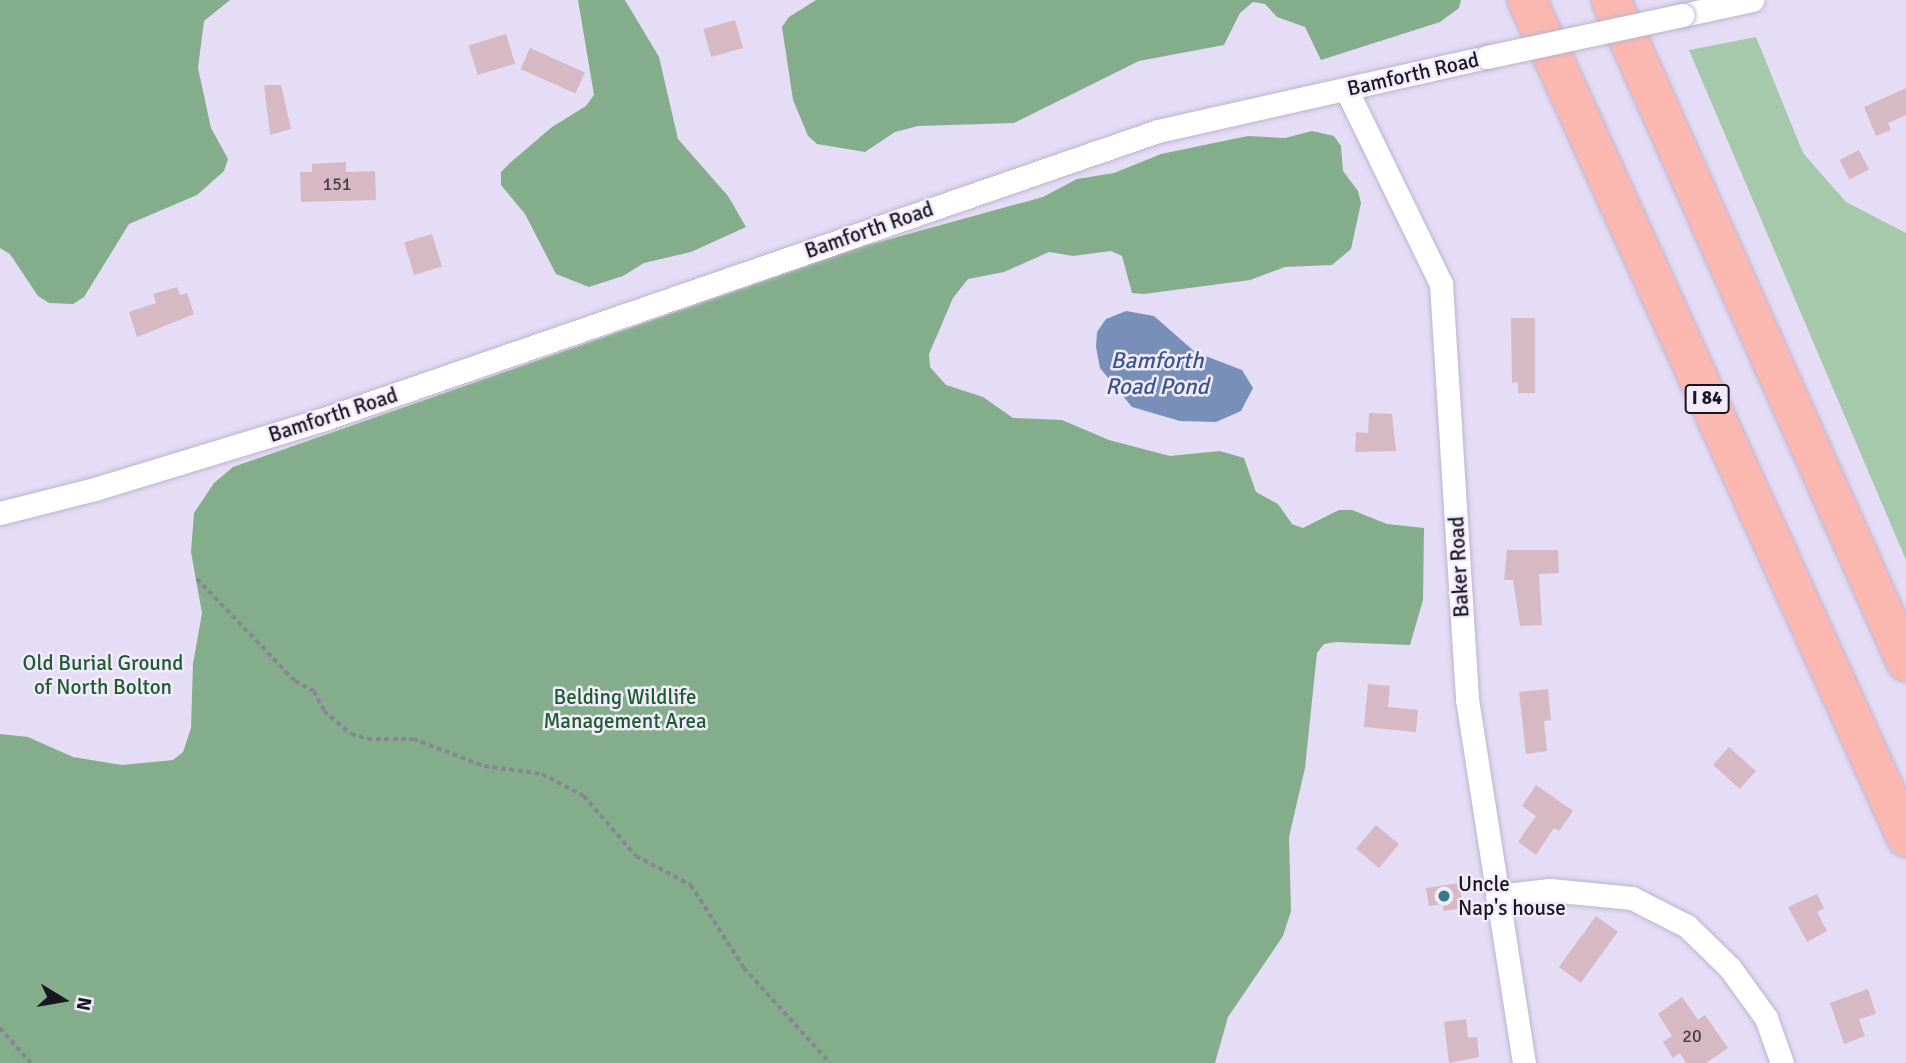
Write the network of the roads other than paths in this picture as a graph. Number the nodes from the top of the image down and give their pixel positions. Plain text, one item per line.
1 (1527, 0) edge
2 (1611, 0) edge
3 (1752, 0) edge
4 (1346, 89) junction
5 (0, 513) edge
6 (1906, 662) edge
7 (1906, 837) edge
8 (1497, 896) junction
9 (1524, 1063) edge
10 (1782, 1063) edge

1 - 7 highway, I 84
2 - 6 highway
3 - 4 street, Bamforth Road, bridge
4 - 5 street, Bamforth Road
4 - 8 street, Baker Road
8 - 9 street, Baker Road
8 - 10 street

